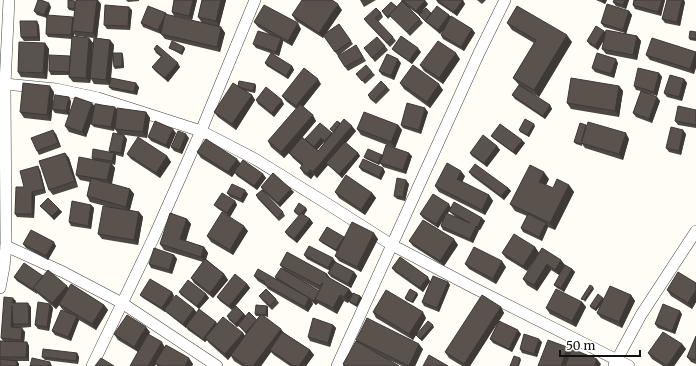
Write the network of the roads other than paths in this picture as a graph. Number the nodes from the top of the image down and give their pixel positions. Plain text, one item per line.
1 (9, 0) edge
2 (254, 0) edge
3 (505, 0) edge
4 (5, 84) junction
5 (201, 131) junction
6 (696, 231) edge
7 (6, 246) junction
8 (392, 246) junction
9 (0, 288) edge
10 (122, 303) junction
11 (615, 363) edge
12 (92, 366) edge
13 (217, 366) edge
14 (337, 366) edge
15 (629, 366) edge

1 - 4 street
2 - 5 street
3 - 8 street
4 - 5 street
4 - 7 street
5 - 8 street
5 - 10 street
6 - 11 street
7 - 9 street
7 - 10 street
8 - 11 street
8 - 14 street
10 - 12 street
10 - 13 street
11 - 15 street

